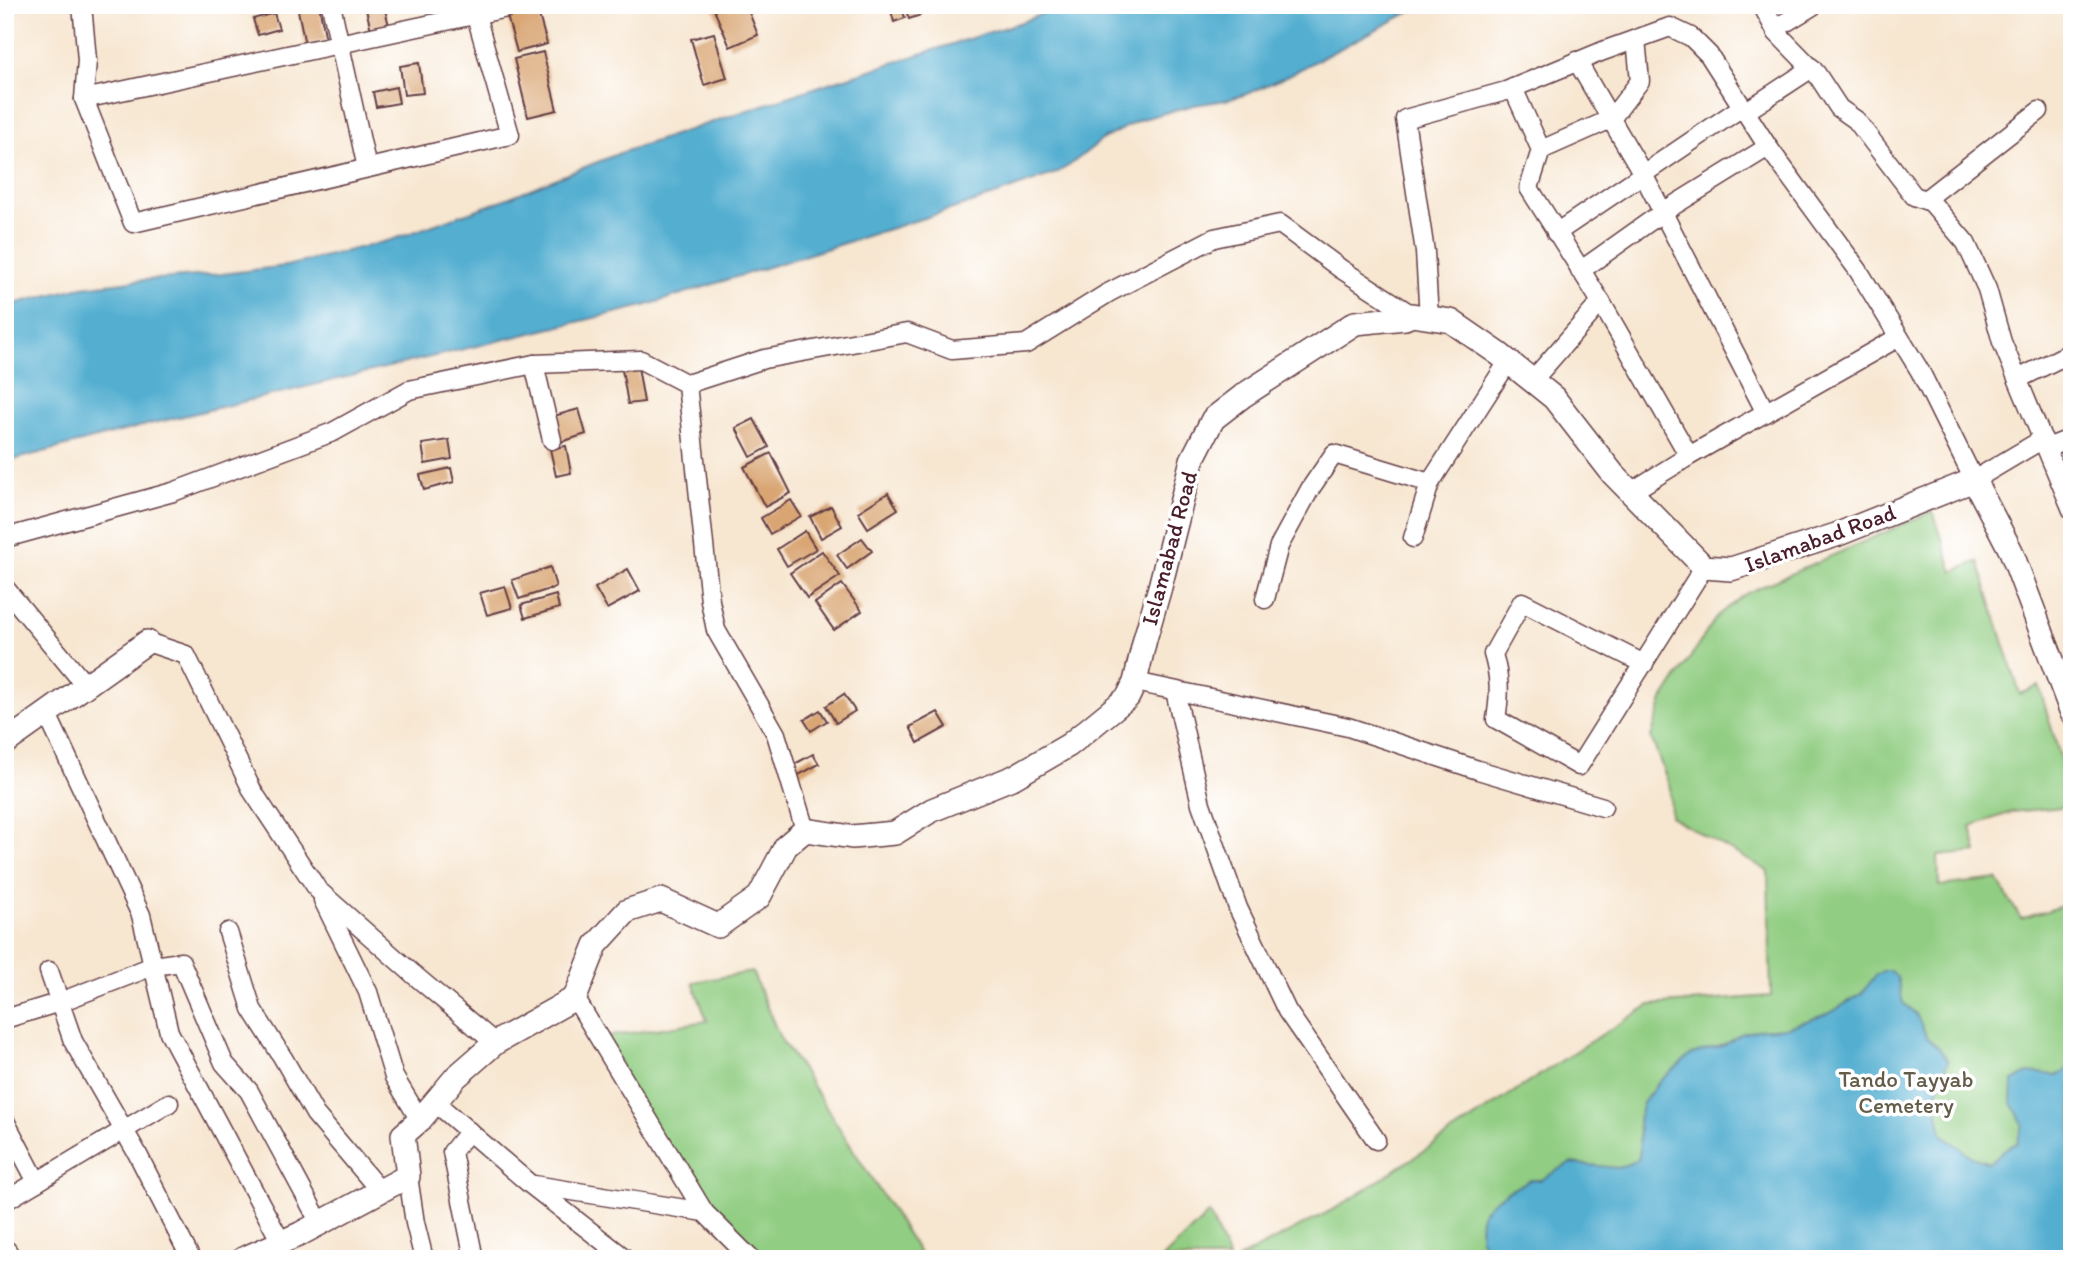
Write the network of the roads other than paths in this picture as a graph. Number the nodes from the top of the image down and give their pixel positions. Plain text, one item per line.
1 (82, 5) edge
2 (331, 5) edge
3 (520, 5) edge
4 (1762, 5) edge
5 (1814, 5) edge
6 (474, 10) edge
7 (1775, 29) junction
8 (1636, 39) junction
9 (339, 45) junction
10 (1577, 61) junction
11 (1812, 68) junction
12 (1513, 88) junction
13 (84, 99) junction
14 (1744, 109) junction
15 (2039, 111) dead end
16 (1611, 119) junction
17 (1768, 147) junction
18 (1541, 150) junction
19 (367, 168) junction
20 (1643, 174) junction
21 (1925, 200) junction
22 (1663, 212) junction
23 (1556, 233) junction
24 (1580, 271) junction
25 (1601, 302) junction
26 (1421, 316) junction
27 (1899, 337) junction
28 (2072, 352) edge
29 (1508, 362) junction
30 (534, 365) junction
31 (2018, 379) junction
32 (1532, 381) junction
33 (687, 384) junction
34 (1766, 413) junction
35 (2072, 438) edge
36 (552, 440) dead end
37 (2045, 444) junction
38 (1689, 456) junction
39 (1974, 480) junction
40 (1430, 483) junction
41 (1631, 492) junction
42 (2072, 510) edge
43 (5, 538) edge
44 (1413, 538) dead end
45 (1704, 567) junction
46 (5, 588) edge
47 (1265, 599) dead end
48 (147, 642) joint
49 (1644, 664) junction
50 (1135, 682) junction
51 (86, 686) junction
52 (1175, 691) junction
53 (2070, 702) edge
54 (47, 713) junction
55 (5, 743) edge
56 (1603, 807) dead end
57 (805, 830) junction
58 (318, 890) junction
59 (228, 932) dead end
60 (153, 966) junction
61 (49, 971) dead end
62 (575, 998) junction
63 (60, 1002) junction
64 (5, 1019) edge
65 (495, 1043) junction
66 (169, 1103) dead end
67 (428, 1111) junction
68 (5, 1121) edge
69 (124, 1129) junction
70 (469, 1131) junction
71 (1376, 1140) dead end
72 (408, 1176) junction
73 (37, 1182) junction
74 (531, 1185) junction
75 (380, 1191) junction
76 (5, 1201) edge
77 (704, 1212) junction
78 (320, 1223) junction
79 (281, 1242) junction
80 (5, 1252) edge
81 (9, 1259) edge
82 (191, 1259) edge
83 (243, 1259) edge
84 (424, 1259) edge
85 (474, 1259) edge
86 (626, 1259) edge
87 (751, 1259) edge

1 - 13 street
2 - 9 street
3 - 6 street
4 - 7 street
5 - 7 street
6 - 9 street
6 - 19 street
7 - 11 street
8 - 10 street
8 - 14 street
8 - 16 street
9 - 13 street
9 - 19 street
10 - 12 street
10 - 16 street
11 - 14 street
11 - 21 street
12 - 18 street
12 - 26 street
13 - 19 street
14 - 17 street
14 - 20 street
15 - 21 street
16 - 18 street
16 - 20 street
17 - 22 street
17 - 27 street
18 - 23 street
20 - 22 street
20 - 23 street
21 - 31 street
22 - 24 street
22 - 34 street
23 - 24 street
24 - 25 street
25 - 32 street
25 - 38 street
26 - 29 street, Islamabad Road
26 - 33 street
26 - 50 street, Islamabad Road
27 - 34 street
27 - 39 street
28 - 31 street
29 - 32 street, Islamabad Road
29 - 40 street
30 - 33 street
30 - 36 street
30 - 43 street
31 - 37 street
32 - 41 street, Islamabad Road
33 - 57 street
34 - 38 street
35 - 37 street
37 - 39 street
37 - 42 street
38 - 41 street
39 - 45 street, Islamabad Road
39 - 53 street
40 - 44 street
40 - 47 street
41 - 45 street, Islamabad Road
45 - 49 street
46 - 51 street
48 - 51 street
48 - 58 street
49 - 49 street
50 - 52 street
50 - 57 street, Islamabad Road
51 - 54 street
52 - 56 street
52 - 71 street
54 - 55 street
54 - 60 street
57 - 62 street
58 - 65 street
58 - 67 street
59 - 75 street
60 - 63 street
60 - 78 street
60 - 79 street
61 - 63 street
62 - 65 street
62 - 77 street
63 - 64 street
63 - 69 street
65 - 67 street
66 - 69 street
67 - 70 street
67 - 72 street
68 - 73 street
69 - 73 street
69 - 82 street
70 - 74 street
70 - 85 street
72 - 75 street
72 - 84 street
73 - 76 street
74 - 77 street
74 - 86 street
75 - 78 street
77 - 87 street
78 - 79 street
79 - 83 street
80 - 81 street

